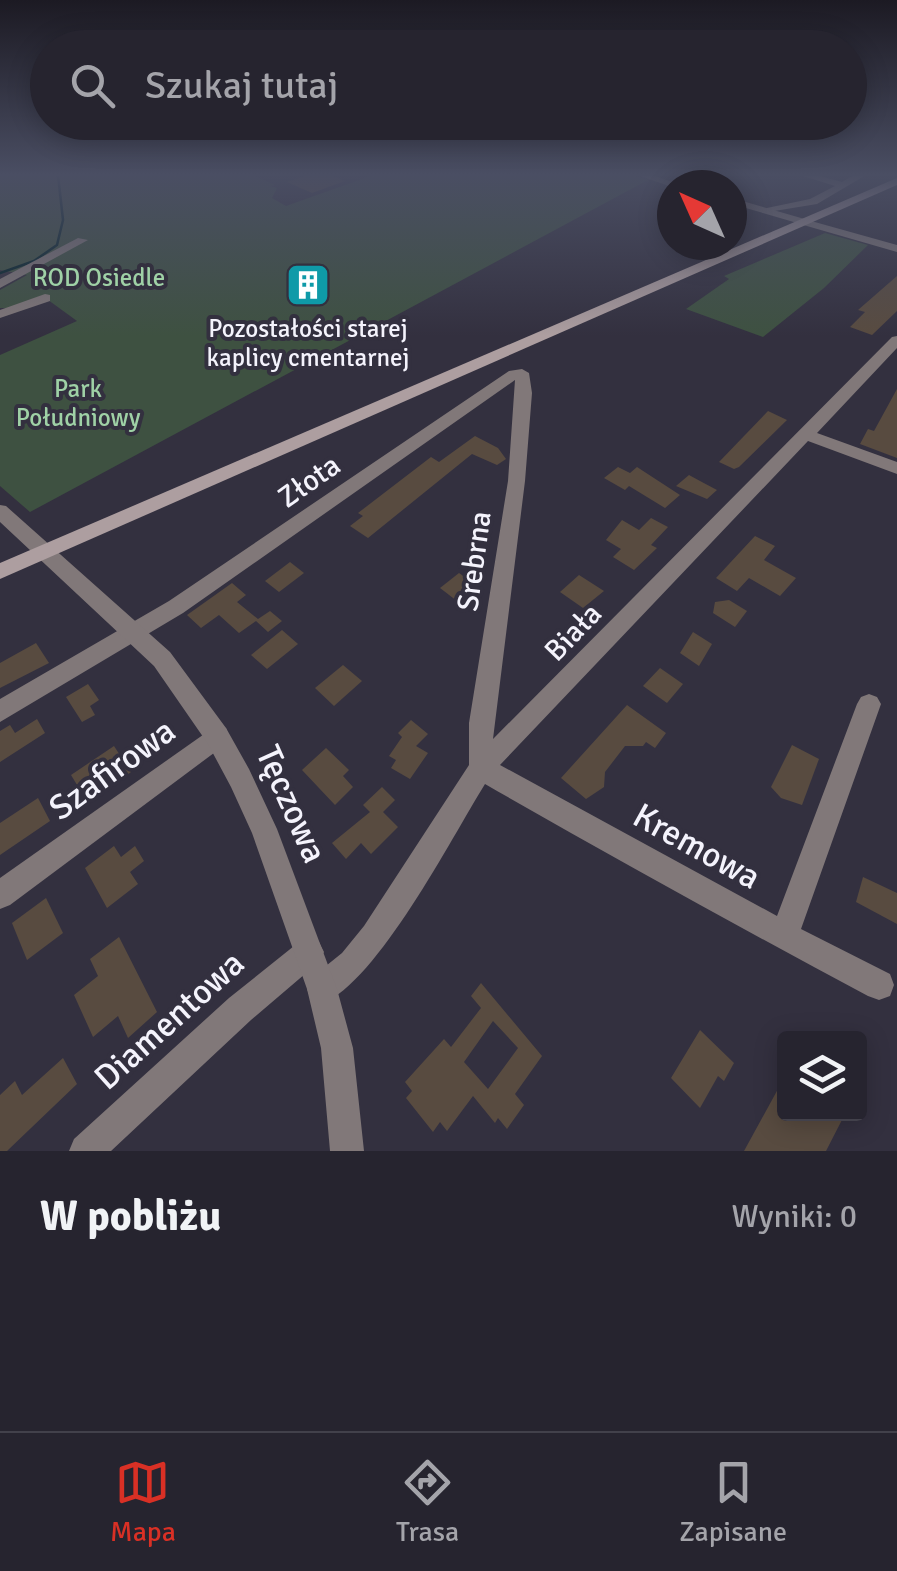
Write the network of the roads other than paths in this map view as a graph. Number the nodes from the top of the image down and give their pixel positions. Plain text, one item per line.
1 (797, 229) edge
2 (828, 229) edge
3 (838, 229) edge
4 (843, 233) junction
5 (82, 240) dead end
6 (897, 249) edge
7 (0, 284) edge
8 (45, 298) dead end
9 (0, 314) edge
10 (897, 340) edge
11 (514, 374) joint
12 (808, 435) junction
13 (897, 468) edge
14 (0, 511) edge
15 (44, 552) junction
16 (0, 571) edge
17 (134, 630) junction
18 (869, 704) dead end
19 (0, 711) edge
20 (217, 736) junction
21 (482, 768) junction
22 (0, 895) edge
23 (784, 936) junction
24 (309, 952) junction
25 (879, 985) dead end
26 (322, 989) junction
27 (86, 1151) edge
28 (346, 1151) edge

1 - 15 main road
2 - 4 street
3 - 4 street
4 - 6 street
5 - 7 street
8 - 9 street
10 - 12 street, Biała
11 - 17 street, Złota
11 - 21 street, Srebrna
12 - 13 street
12 - 21 street, Biała
14 - 15 street, Tęczowa
15 - 16 main road
15 - 17 street, Tęczowa
17 - 19 street, Złota
17 - 20 street, Tęczowa
18 - 23 street
20 - 22 street, Szafirowa
20 - 24 street, Tęczowa
21 - 23 street, Kremowa
21 - 26 street, Biała
23 - 25 street, Kremowa
24 - 26 street, Tęczowa
24 - 27 street, Diamentowa
26 - 28 street, Tęczowa

